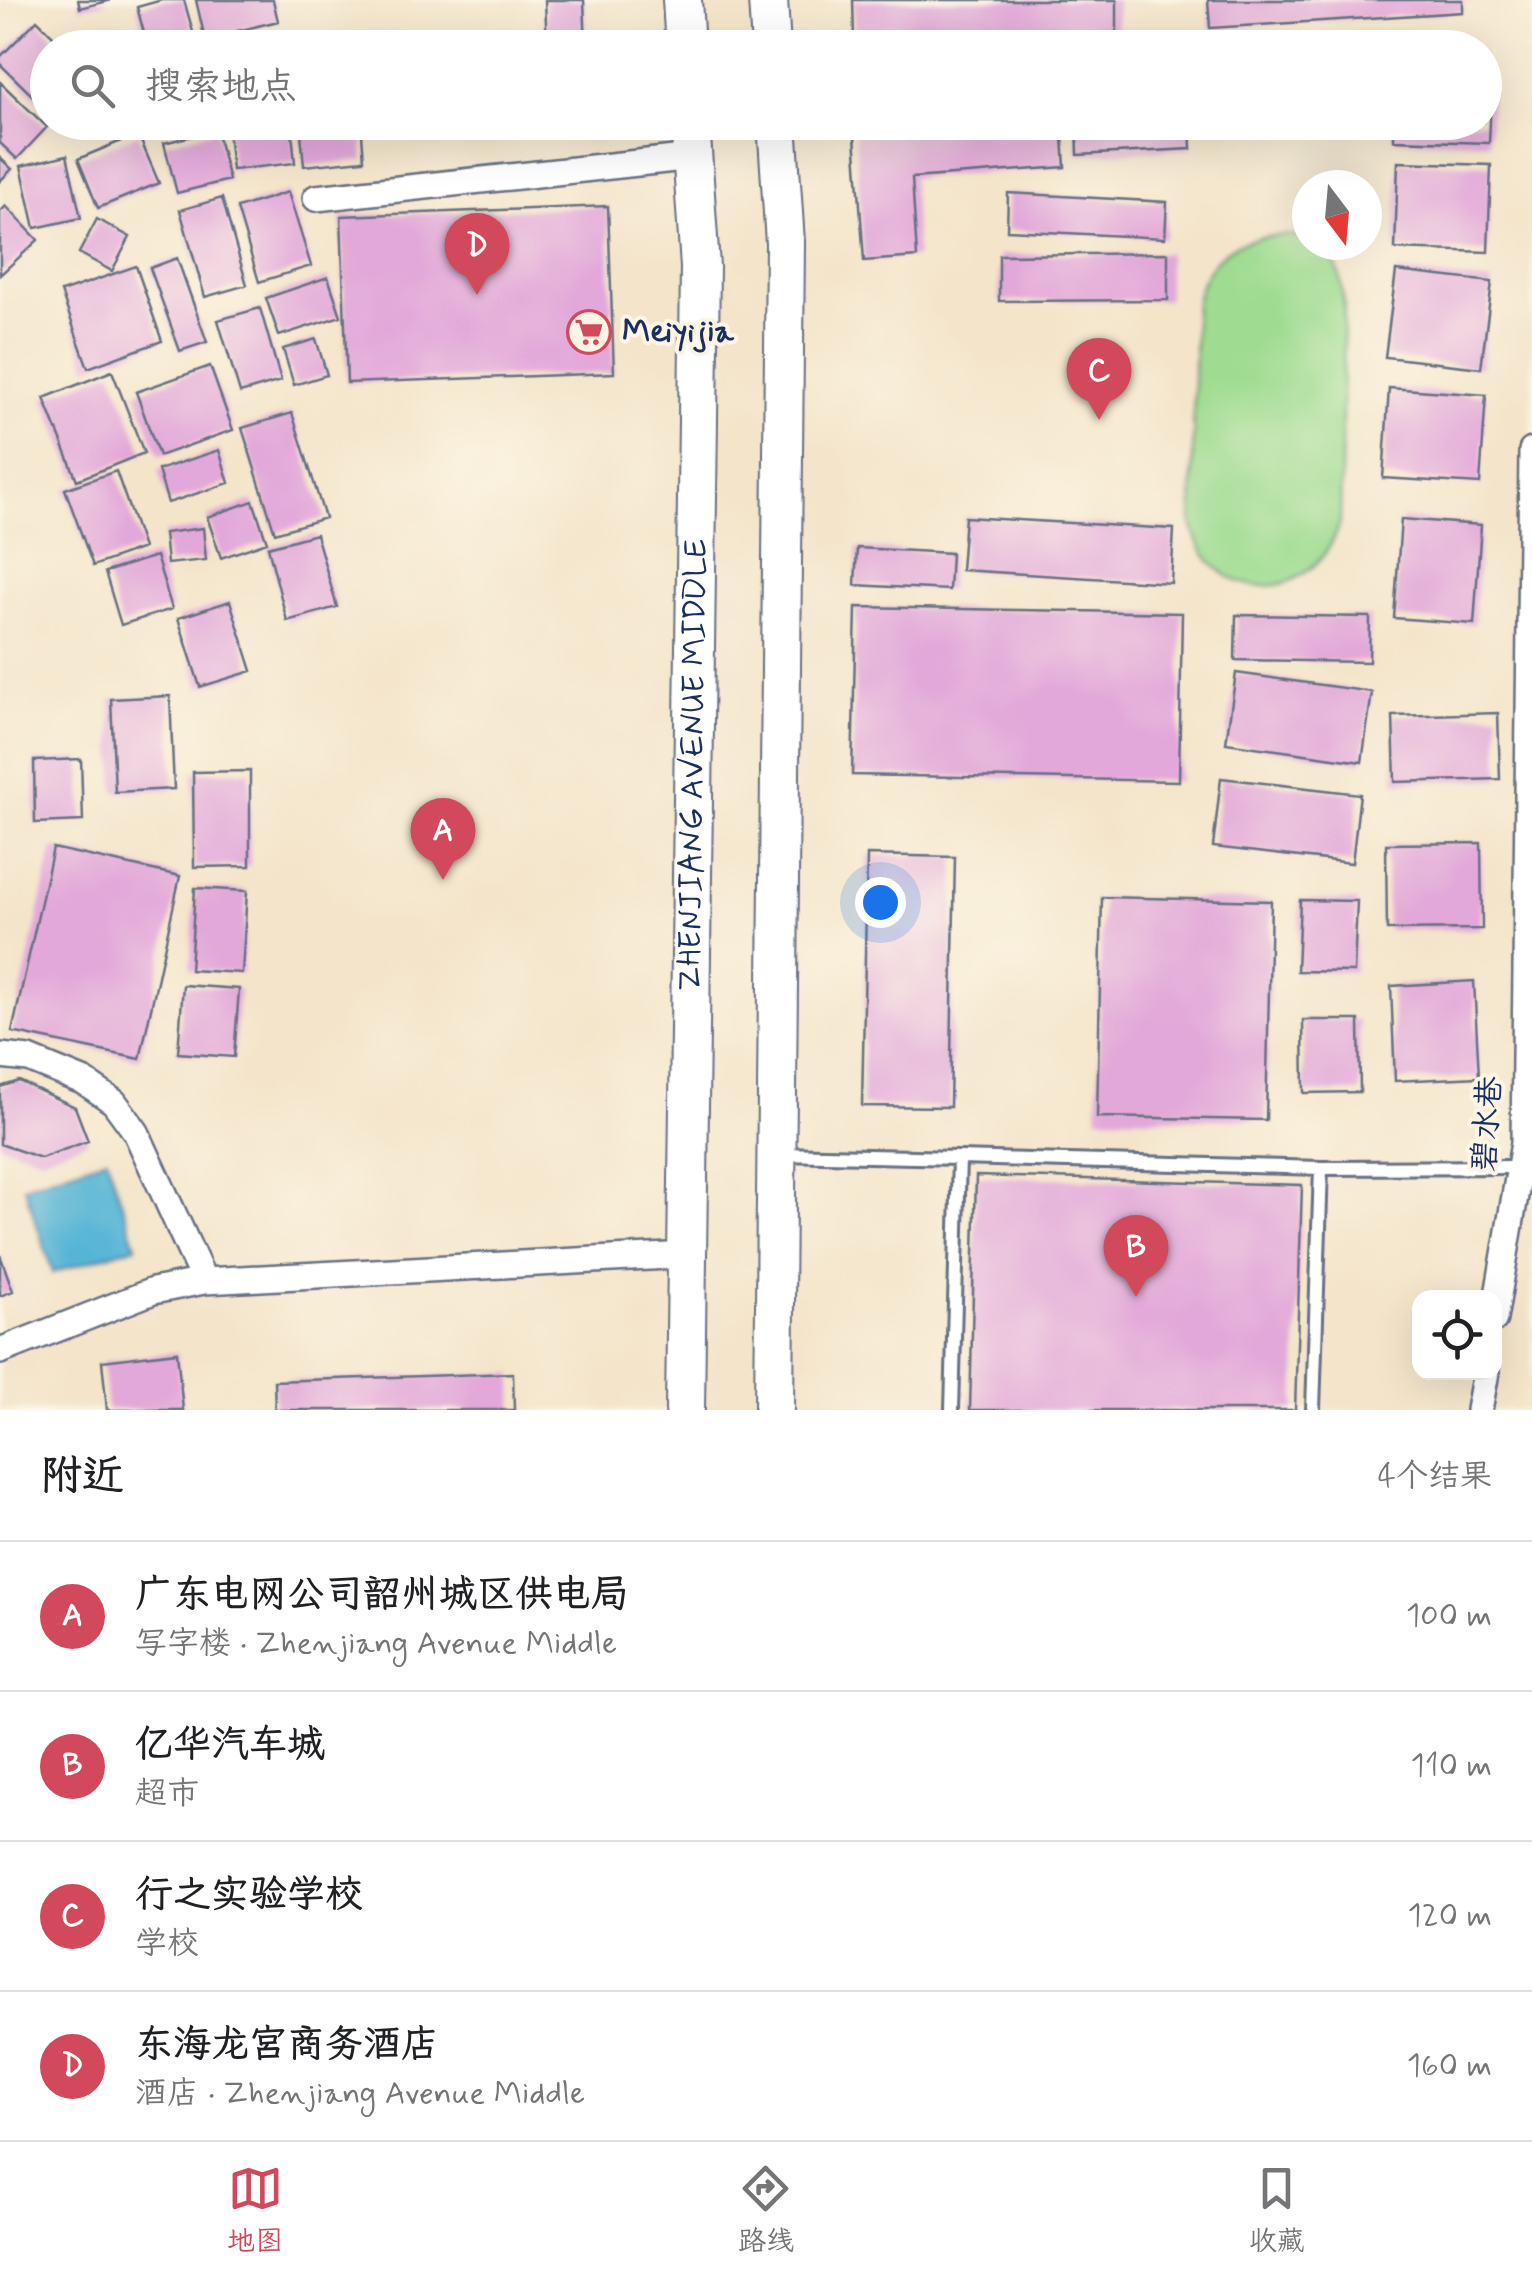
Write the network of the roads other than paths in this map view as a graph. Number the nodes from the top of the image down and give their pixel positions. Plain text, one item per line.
1 (682, 0) edge
2 (768, 0) edge
3 (684, 30) edge
4 (770, 30) edge
5 (691, 140) edge
6 (778, 140) edge
7 (316, 198) dead end
8 (1532, 451) edge
9 (0, 1056) edge
10 (776, 1154) junction
11 (959, 1158) junction
12 (1320, 1168) junction
13 (1520, 1168) junction
14 (687, 1255) junction
15 (204, 1281) junction
16 (1499, 1290) edge
17 (0, 1351) edge
18 (1485, 1380) edge
19 (685, 1410) edge
20 (774, 1410) edge
21 (952, 1410) edge
22 (1313, 1410) edge
23 (1479, 1410) edge

1 - 3 main road
2 - 4 main road
5 - 7 street
5 - 14 main road, ZHENJIANG AVENUE MIDDLE
6 - 10 main road
8 - 13 street, 碧水巷
9 - 15 street
10 - 11 lane
10 - 20 main road
11 - 12 lane
11 - 21 lane
12 - 13 lane
12 - 22 lane
13 - 16 street, 碧水巷
14 - 15 street
14 - 19 main road, ZHENJIANG AVENUE MIDDLE
15 - 17 street
18 - 23 street

